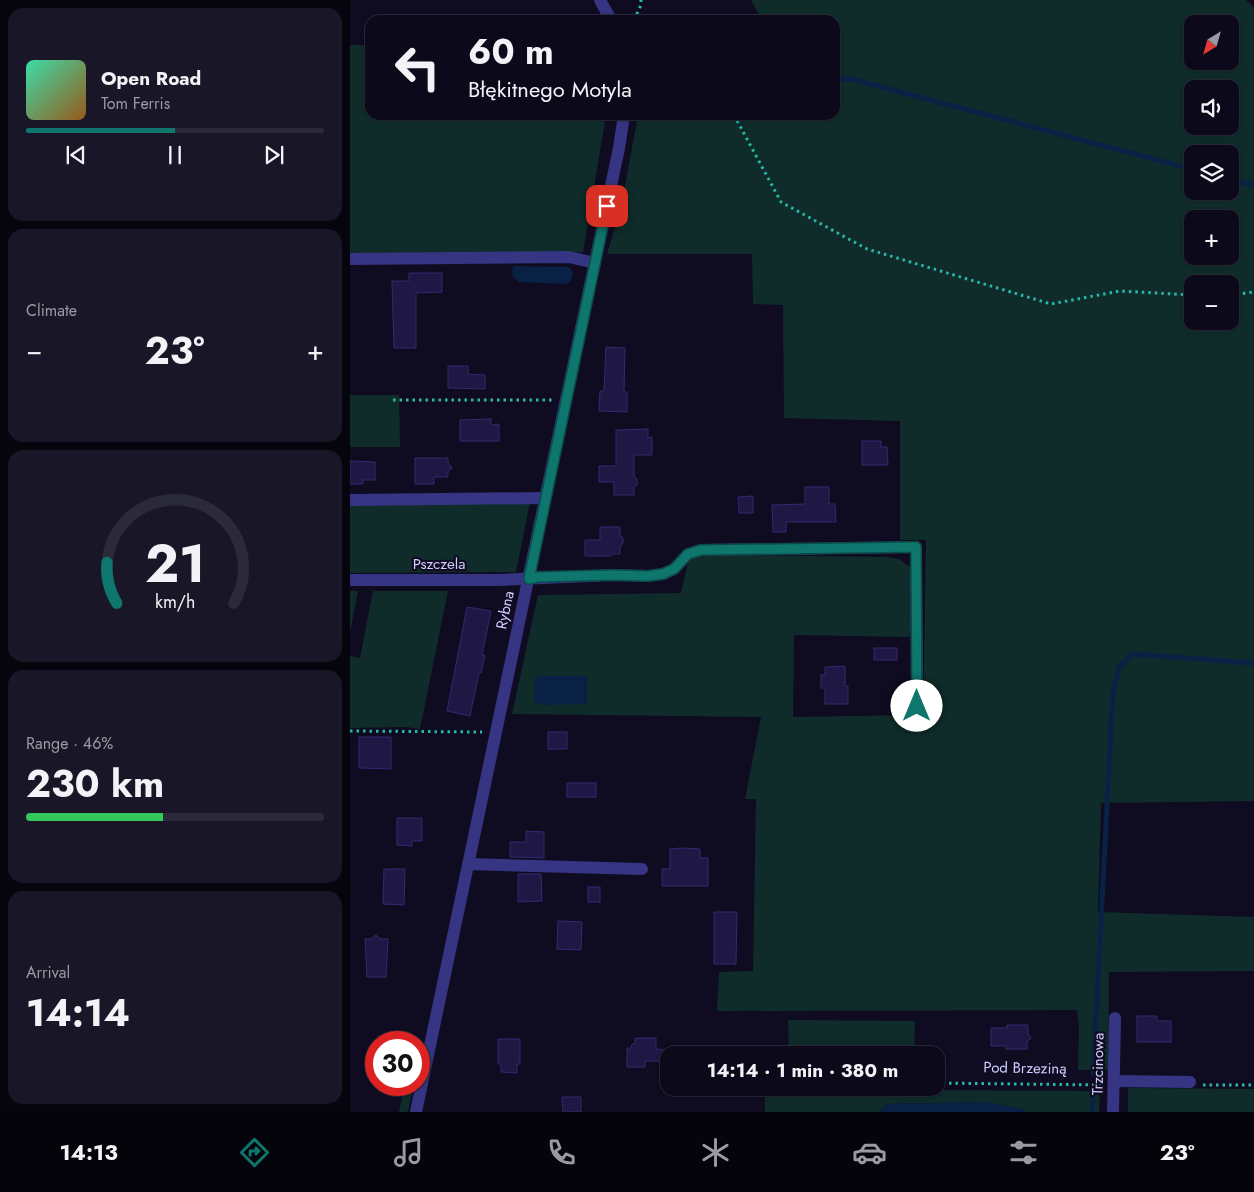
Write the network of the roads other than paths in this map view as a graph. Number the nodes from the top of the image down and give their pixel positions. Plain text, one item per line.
1 (600, 0) edge
2 (608, 15) edge
3 (623, 120) edge
4 (350, 259) edge
5 (595, 263) junction
6 (546, 498) junction
7 (350, 500) edge
8 (529, 579) junction
9 (350, 580) edge
10 (917, 706) dead end
11 (468, 864) junction
12 (642, 869) dead end
13 (1115, 1018) dead end
14 (1190, 1082) road end
15 (1114, 1083) junction
16 (416, 1112) edge
17 (1113, 1112) edge

1 - 2 street
3 - 5 street, Rybna
4 - 5 street
5 - 6 street, Rybna
6 - 7 street
6 - 8 street, Rybna
8 - 9 street, Pszczela
8 - 10 street, Pszczela
8 - 11 street, Rybna
11 - 12 street
11 - 16 street, Rybna
13 - 15 street, Trzcinowa
14 - 15 street
15 - 17 street, Trzcinowa

